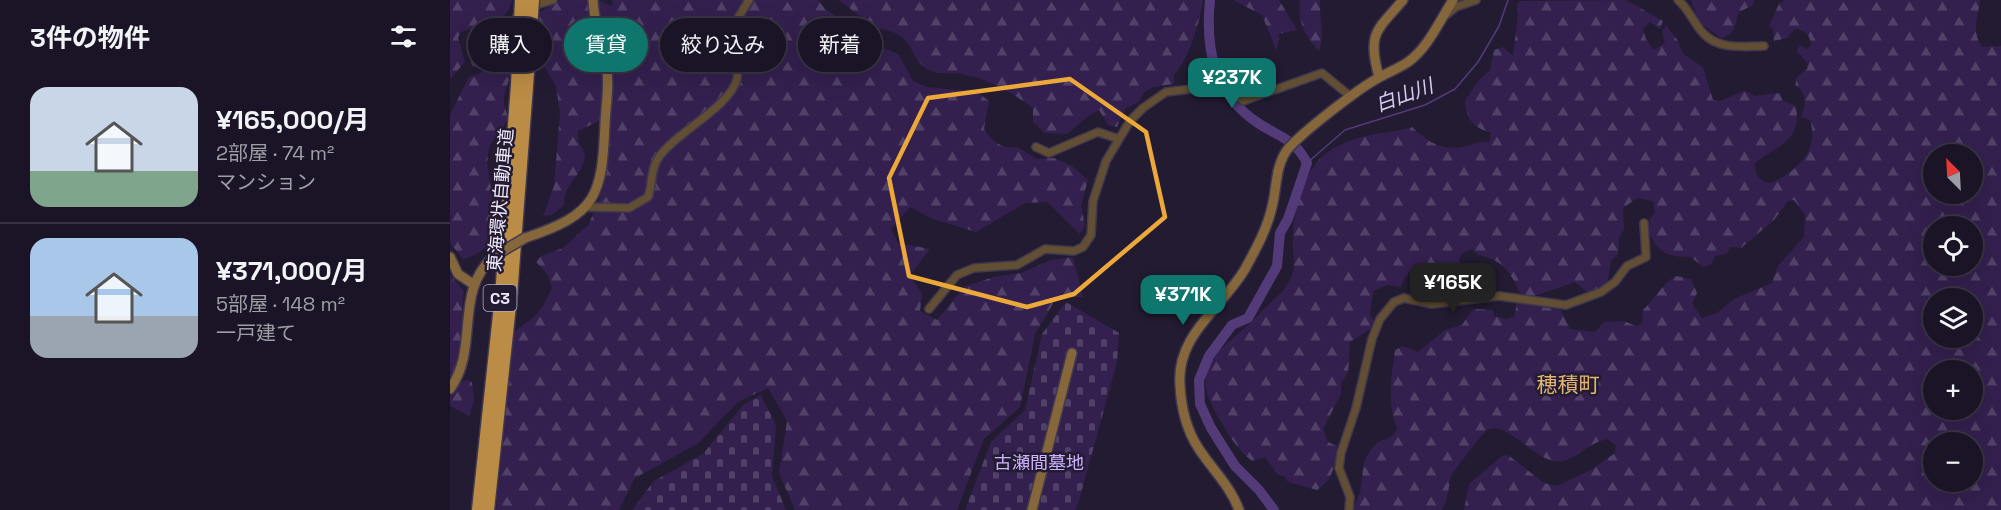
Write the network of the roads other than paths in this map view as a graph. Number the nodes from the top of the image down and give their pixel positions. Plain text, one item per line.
1 (521, 0) edge
2 (533, 0) edge
3 (553, 0) edge
4 (593, 0) edge
5 (749, 0) edge
6 (1403, 0) edge
7 (1453, 0) edge
8 (1476, 0) edge
9 (1677, 0) edge
10 (518, 18) edge
11 (1440, 22) junction
12 (1764, 46) dead end
13 (1379, 77) junction
14 (522, 86) junction
15 (1351, 98) junction
16 (1119, 139) junction
17 (1036, 147) dead end
18 (585, 207) junction
19 (1644, 223) dead end
20 (450, 257) edge
21 (473, 284) junction
22 (929, 309) dead end
23 (1072, 353) dead end
24 (450, 389) edge
25 (478, 510) edge
26 (488, 510) edge
27 (1032, 510) edge
28 (1239, 510) edge
29 (1348, 510) edge

1 - 14 highway, 東海環状自動車道 / C3, bridge
2 - 14 highway, 東海環状自動車道 / C3, bridge
3 - 10 street
4 - 18 street
5 - 18 street
6 - 13 street
7 - 11 street
8 - 11 street
9 - 12 street
11 - 13 street
13 - 15 street
14 - 25 highway, 東海環状自動車道 / C3
14 - 26 highway, 東海環状自動車道 / C3
15 - 16 street
15 - 28 street
16 - 17 street
16 - 22 street
18 - 21 street, bridge
19 - 29 street
20 - 21 street
21 - 24 street
23 - 27 street

